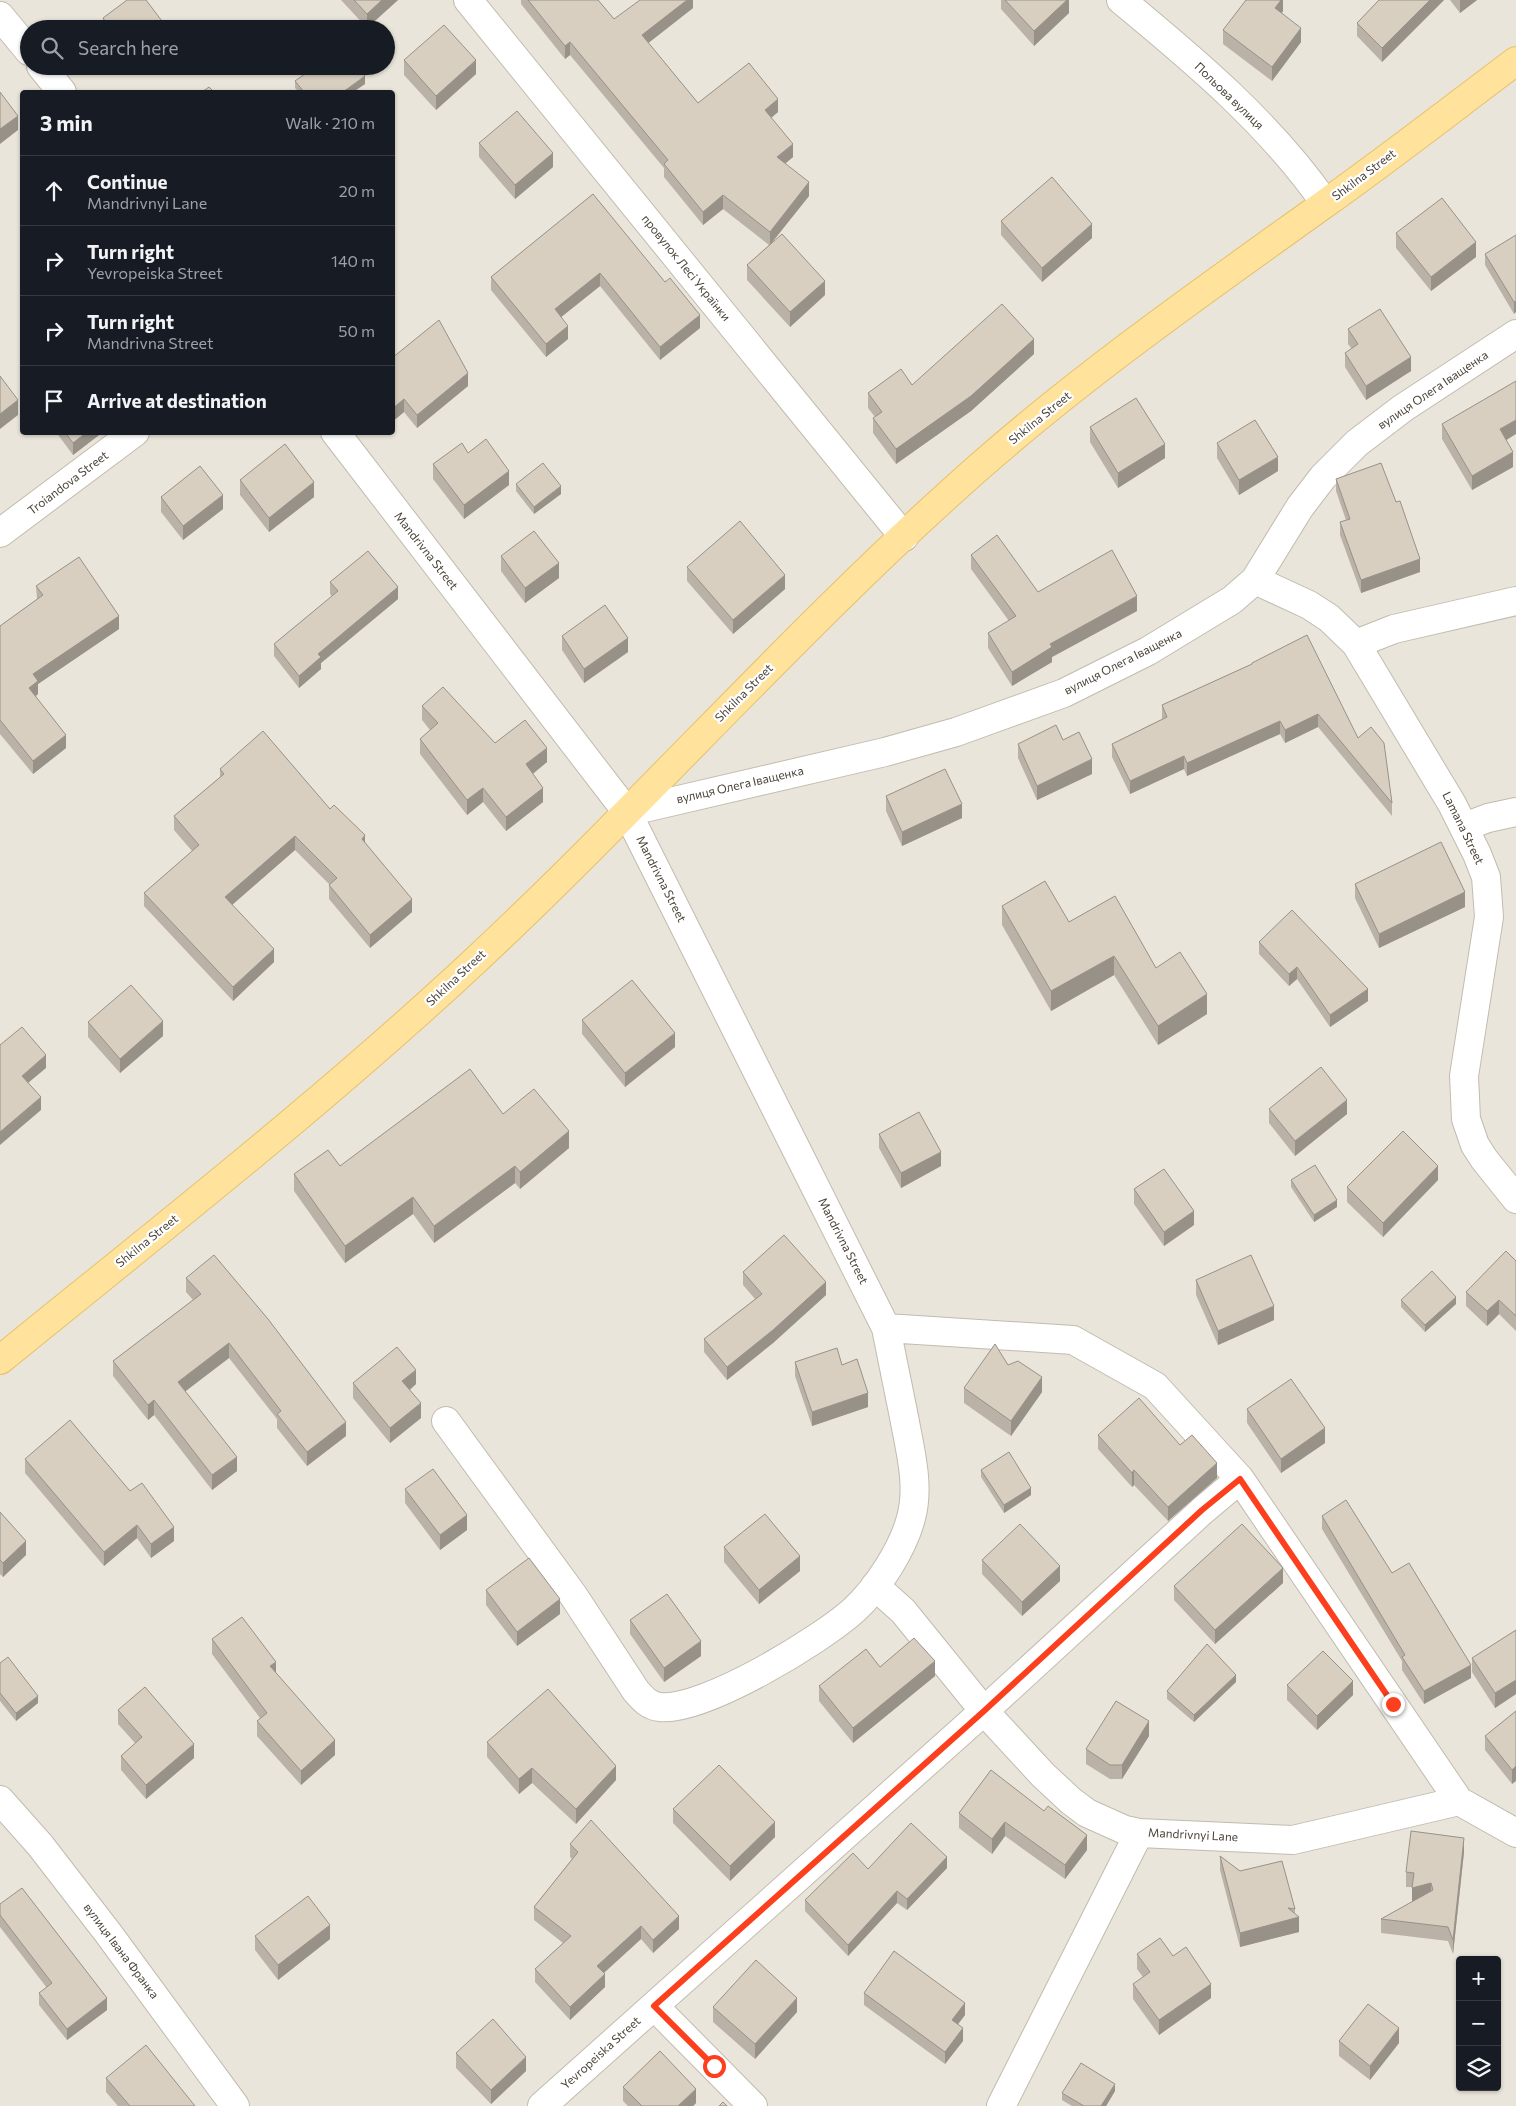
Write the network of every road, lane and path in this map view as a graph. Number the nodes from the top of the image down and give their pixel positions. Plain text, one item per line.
1 (468, 0) edge
2 (1121, 0) edge
3 (0, 16) edge
4 (20, 40) edge
5 (1516, 61) edge
6 (48, 75) edge
7 (60, 90) edge
8 (1325, 203) junction
9 (1516, 334) edge
10 (131, 435) edge
11 (337, 435) edge
12 (0, 533) edge
13 (904, 536) junction
14 (1255, 580) junction
15 (1516, 601) edge
16 (1356, 644) junction
17 (627, 812) junction
18 (1516, 812) edge
19 (1464, 827) junction
20 (1516, 1199) edge
21 (886, 1328) junction
22 (0, 1360) edge
23 (446, 1421) dead end
24 (1240, 1479) junction
25 (875, 1586) junction
26 (984, 1711) junction
27 (0, 1800) edge
28 (1459, 1801) junction
29 (1139, 1833) junction
30 (1516, 1833) edge
31 (654, 2006) junction
32 (235, 2106) edge
33 (542, 2106) edge
34 (753, 2106) edge
35 (1001, 2106) edge

1 - 13 street, провулок Лесі Українки
2 - 8 street, Польова вулиця
3 - 4 street
5 - 8 main road, Shkilna Street
6 - 7 street
8 - 13 main road, Shkilna Street
9 - 14 street, вулиця Олега Іващенка
10 - 12 street, Troiandova Street
11 - 17 street, Mandrivna Street
13 - 17 main road, Shkilna Street
14 - 16 street, Lamana Street
14 - 17 street, вулиця Олега Іващенка
15 - 16 street
16 - 19 street, Lamana Street
17 - 21 street, Mandrivna Street
17 - 22 main road, Shkilna Street
18 - 19 street
19 - 20 street, Lamana Street
21 - 24 street
21 - 25 street, Mandrivna Street
23 - 25 street, Mandrivna Street
24 - 26 street, Yevropeiska Street
24 - 28 street
25 - 26 street
26 - 29 street
26 - 31 street, Yevropeiska Street
27 - 32 street, вулиця Івана Франка
28 - 29 street, Mandrivnyi Lane
28 - 30 street
29 - 35 street, Mandrivnyi Lane
31 - 33 street, Yevropeiska Street
31 - 34 street

